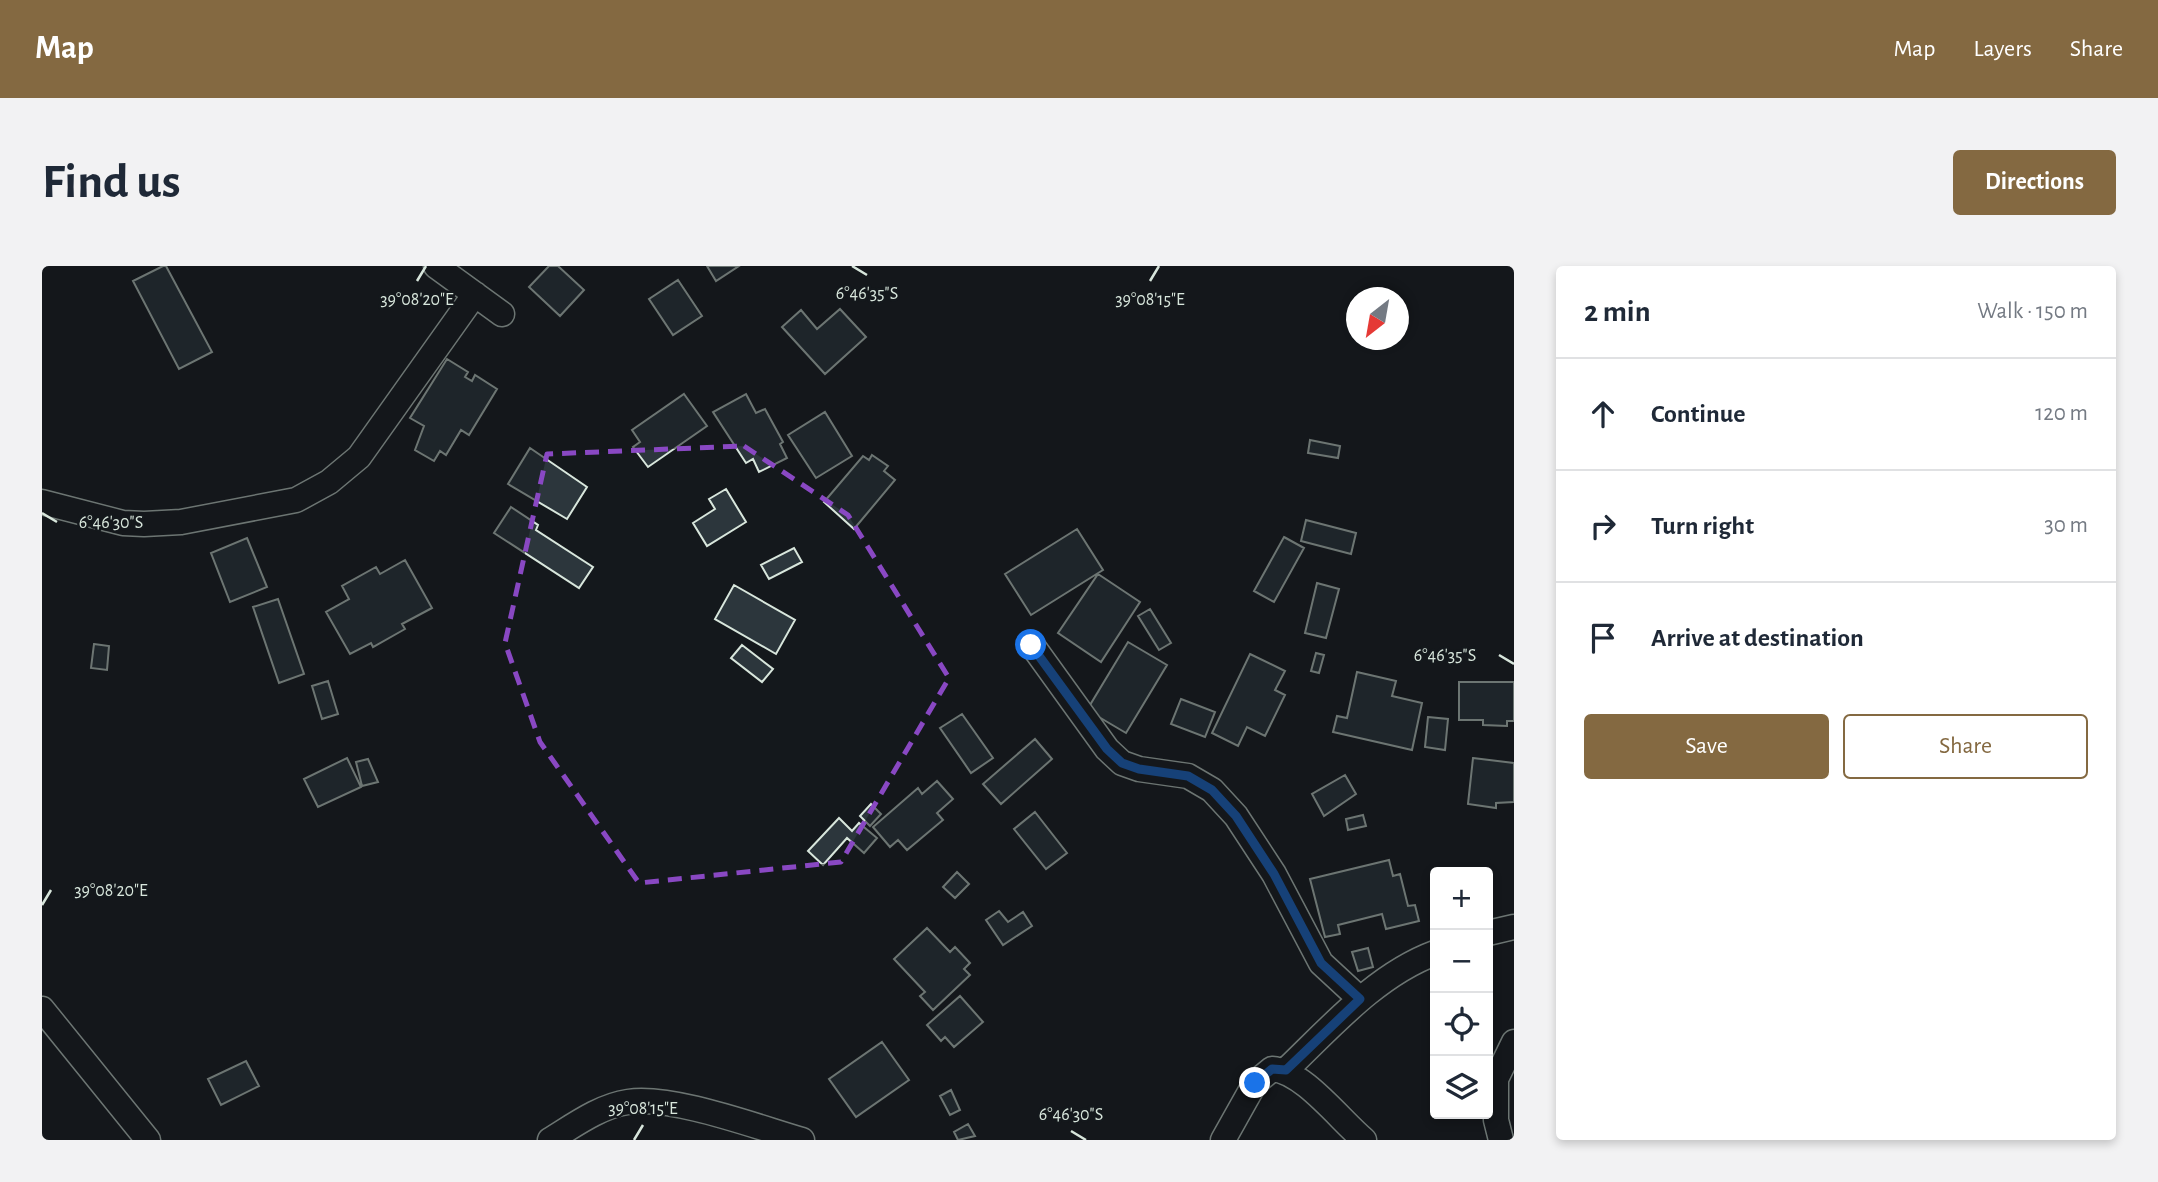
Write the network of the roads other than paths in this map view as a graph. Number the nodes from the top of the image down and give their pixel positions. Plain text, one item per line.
1 (436, 266) edge
2 (475, 294) junction
3 (502, 314) dead end
4 (42, 502) edge
5 (1031, 645) dead end
6 (1514, 927) edge
7 (1493, 932) edge
8 (1430, 955) edge
9 (1360, 999) junction
10 (42, 1009) edge
11 (1514, 1042) edge
12 (1286, 1070) junction
13 (148, 1140) edge
14 (550, 1140) edge
15 (802, 1140) edge
16 (1223, 1140) edge
17 (1364, 1140) edge
18 (1501, 1140) edge

1 - 2 street
2 - 3 street
2 - 4 street
5 - 9 street
6 - 7 street
8 - 9 street
9 - 12 street
10 - 13 street
11 - 18 street
12 - 16 street
12 - 17 street
14 - 15 street

